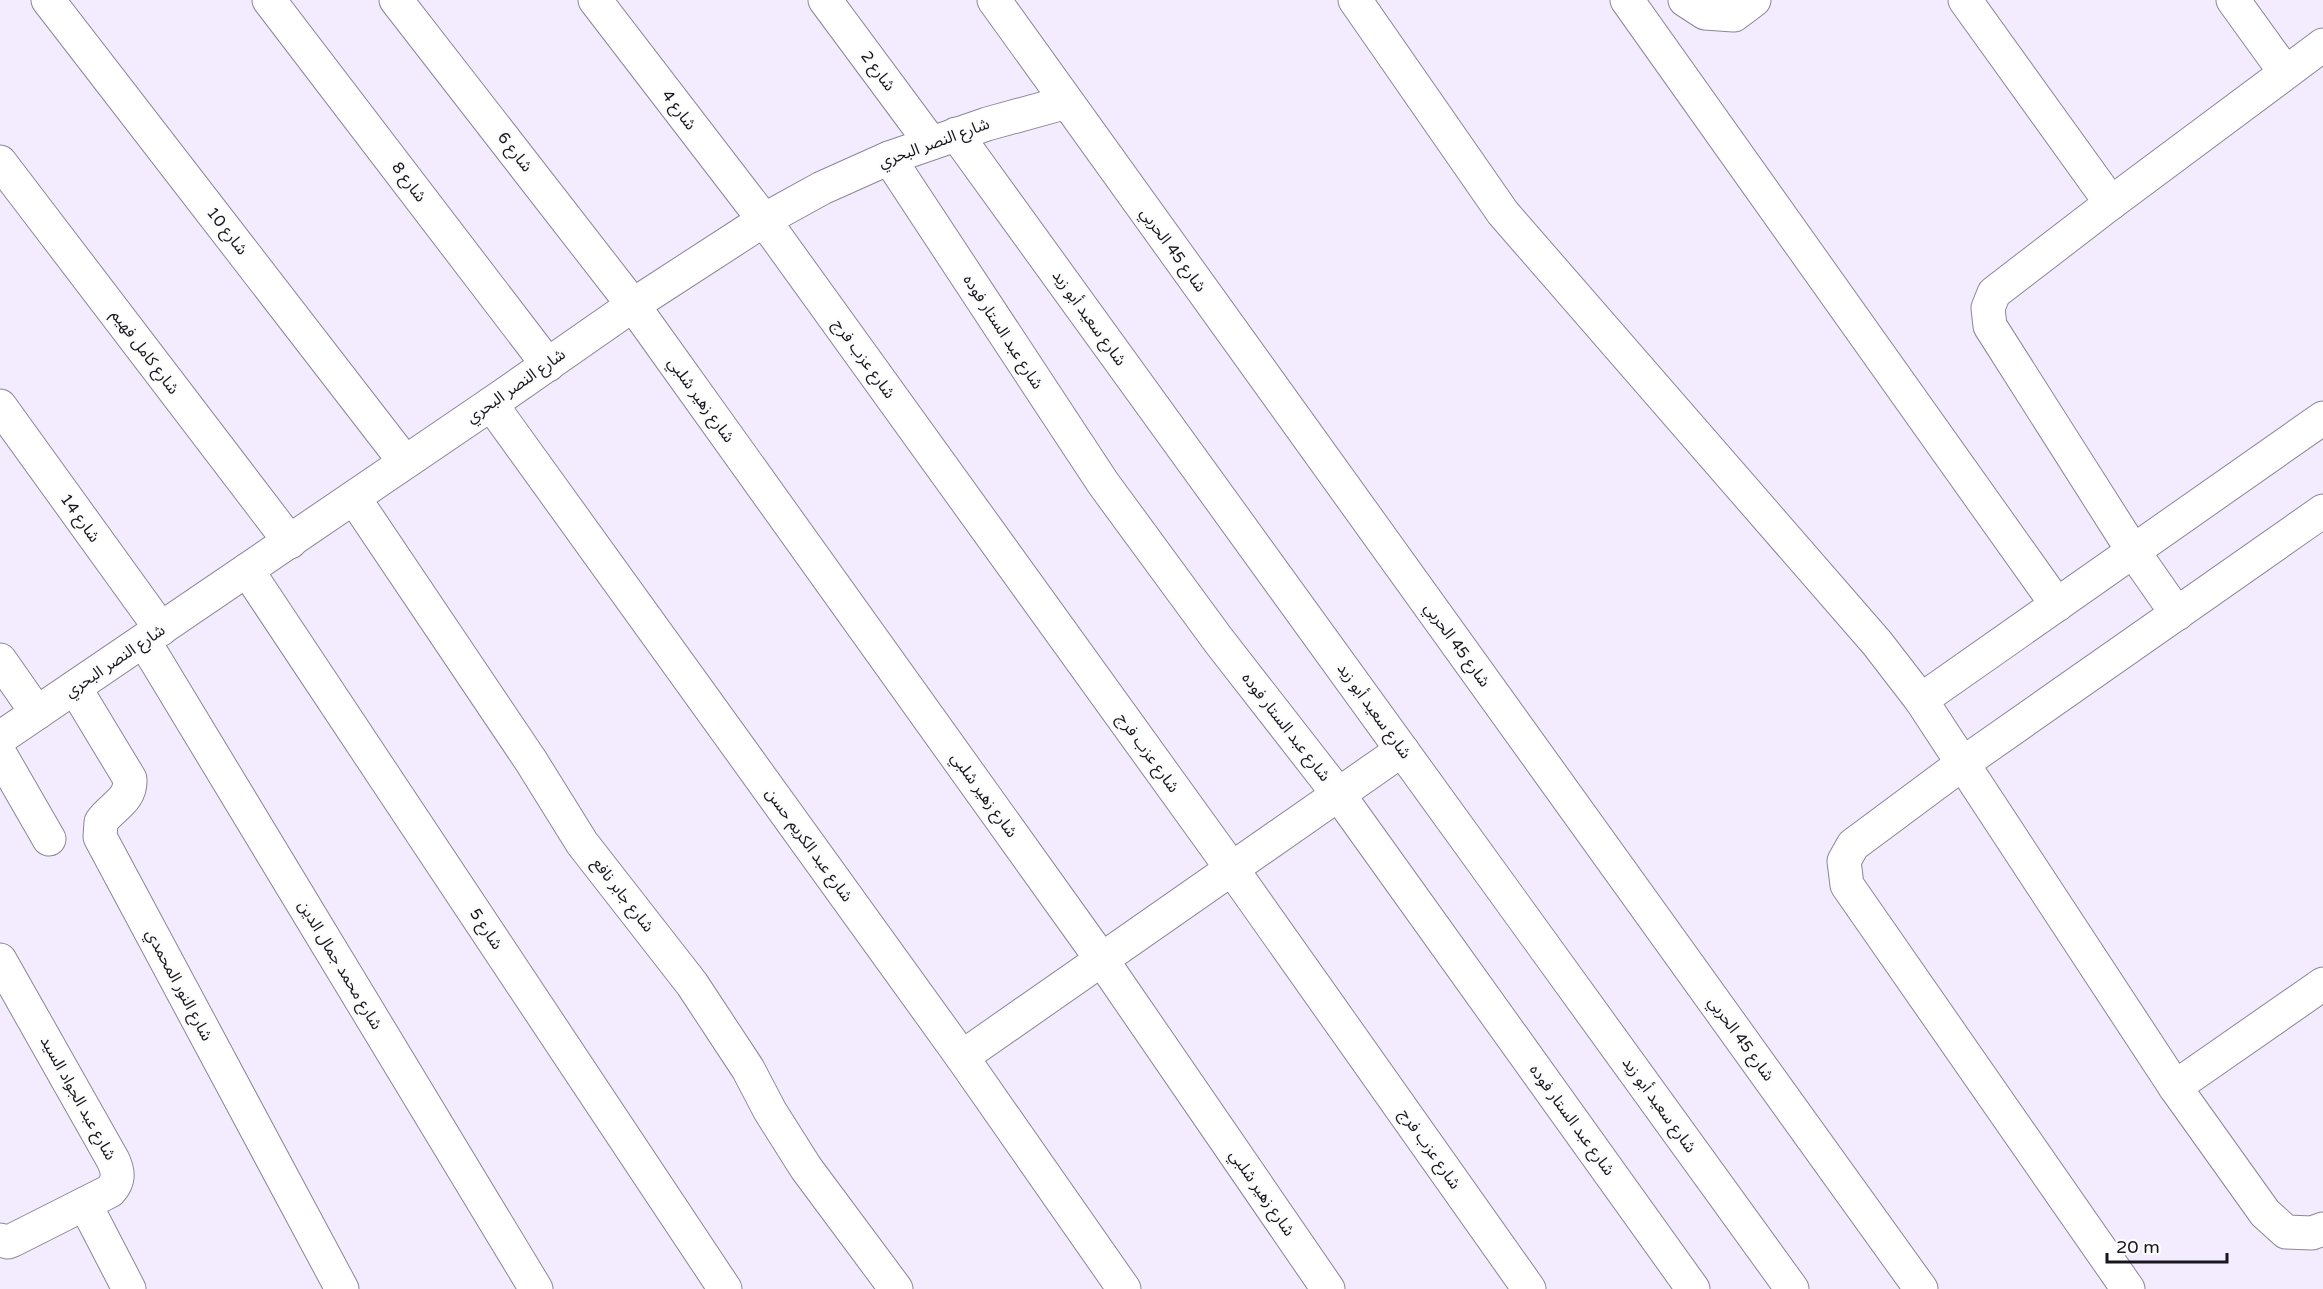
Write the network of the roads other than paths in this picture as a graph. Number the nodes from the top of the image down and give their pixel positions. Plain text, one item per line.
1 (48, 0) edge
2 (269, 0) edge
3 (396, 0) edge
4 (595, 0) edge
5 (825, 0) edge
6 (994, 0) edge
7 (1355, 0) edge
8 (1627, 0) edge
9 (1685, 0) edge
10 (1754, 0) edge
11 (1965, 0) edge
12 (2233, 0) edge
13 (2323, 45) edge
14 (2285, 72) junction
15 (1067, 102) junction
16 (943, 138) junction
17 (889, 158) junction
18 (0, 162) edge
19 (2111, 204) junction
20 (764, 220) junction
21 (633, 305) junction
22 (548, 365) junction
23 (491, 404) junction
24 (0, 406) edge
25 (2323, 418) edge
26 (405, 462) junction
27 (354, 498) junction
28 (2323, 511) edge
29 (290, 542) junction
30 (2133, 551) junction
31 (247, 570) junction
32 (2057, 605) junction
33 (2177, 614) junction
34 (152, 635) junction
35 (0, 660) edge
36 (75, 688) junction
37 (1921, 700) junction
38 (37, 713) junction
39 (0, 738) edge
40 (1402, 750) junction
41 (0, 754) edge
42 (1962, 764) junction
43 (1339, 795) junction
44 (49, 839) dead end
45 (1232, 869) junction
46 (0, 960) edge
47 (1102, 960) junction
48 (2323, 984) edge
49 (962, 1057) junction
50 (2175, 1087) junction
51 (85, 1204) junction
52 (2323, 1229) edge
53 (0, 1240) edge
54 (129, 1289) edge
55 (342, 1289) edge
56 (536, 1289) edge
57 (725, 1289) edge
58 (896, 1289) edge
59 (1124, 1289) edge
60 (1328, 1289) edge
61 (1529, 1289) edge
62 (1693, 1289) edge
63 (1792, 1289) edge
64 (1921, 1289) edge
65 (2128, 1289) edge

1 - 26 street, شارع 10
2 - 22 street, شارع 8
3 - 21 street, شارع 6
4 - 20 street, شارع 4
5 - 16 street, شارع 2
6 - 15 street, شارع 45 الحربي
7 - 37 street
8 - 32 street
9 - 10 street
11 - 19 street
12 - 14 street
13 - 14 street
14 - 19 street
15 - 16 street, شارع النصر البحري
15 - 64 street, شارع 45 الحربي
16 - 17 street, شارع النصر البحري
16 - 40 street, شارع سعيد أبو زيد
17 - 20 street, شارع النصر البحري
17 - 43 street, شارع عبد الستار فوده
18 - 29 street, شارع كامل فهيم
19 - 30 street
20 - 21 street, شارع النصر البحري
20 - 45 street, شارع عزب فرج
21 - 22 street, شارع النصر البحري
21 - 47 street, شارع زهير شلبي
22 - 23 street, شارع النصر البحري
23 - 26 street, شارع النصر البحري
23 - 49 street, شارع عبد الكريم حسن
24 - 34 street, شارع 14
25 - 30 street
26 - 27 street, شارع النصر البحري
27 - 29 street, شارع النصر البحري
27 - 58 street, شارع جابر نافع
28 - 33 street
29 - 31 street, شارع النصر البحري
30 - 32 street
30 - 33 street
31 - 34 street, شارع النصر البحري
31 - 57 street, شارع 5
32 - 37 street
33 - 42 street
34 - 36 street, شارع النصر البحري
34 - 56 street, شارع محمد جمال الدين
35 - 38 street
36 - 38 street, شارع النصر البحري
36 - 55 street, شارع النور المحمدي
37 - 42 street
38 - 39 street, شارع النصر البحري
40 - 43 street
40 - 63 street, شارع سعيد أبو زيد
41 - 44 street
42 - 50 street
42 - 65 street
43 - 45 street
43 - 62 street, شارع عبد الستار فوده
45 - 47 street
45 - 61 street, شارع عزب فرج
46 - 51 street, شارع عبد الجواد السيد
47 - 49 street
47 - 60 street, شارع زهير شلبي
48 - 50 street
49 - 59 street, شارع عبد الكريم حسن
50 - 52 street
51 - 53 street, شارع عبد الجواد السيد
51 - 54 street

